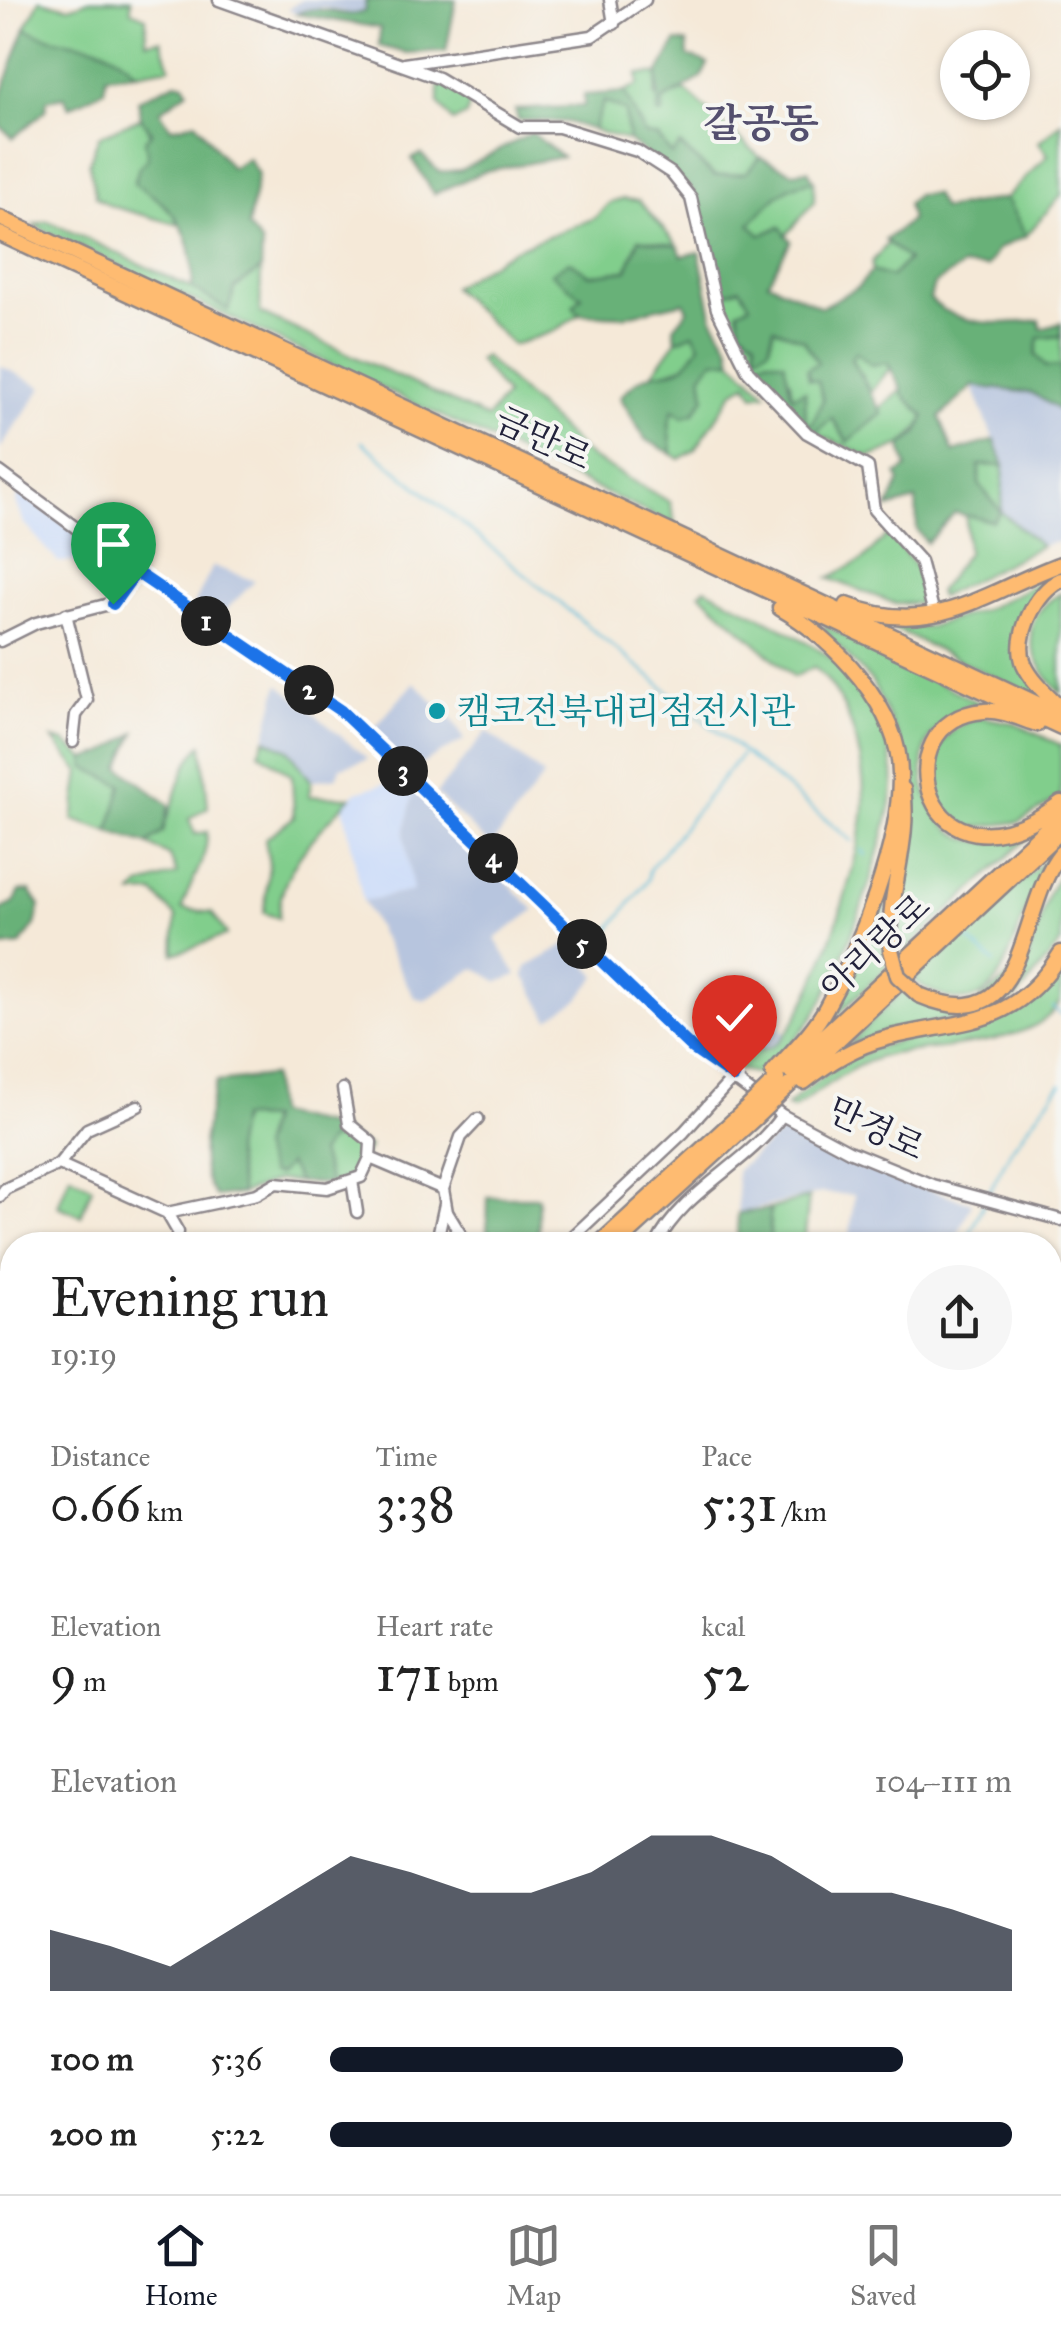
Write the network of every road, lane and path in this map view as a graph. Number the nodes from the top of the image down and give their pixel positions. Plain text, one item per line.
1 (218, 0) edge
2 (610, 0) edge
3 (645, 0) edge
4 (614, 24) junction
5 (403, 64) junction
6 (0, 218) edge
7 (0, 234) edge
8 (0, 472) edge
9 (1061, 564) edge
10 (136, 572) junction
11 (1061, 580) edge
12 (750, 585) junction
13 (808, 595) junction
14 (932, 606) dead end
15 (66, 614) junction
16 (0, 642) edge
17 (1061, 711) edge
18 (1045, 719) junction
19 (1061, 727) edge
20 (73, 742) dead end
21 (900, 774) junction
22 (1061, 803) edge
23 (1061, 815) edge
24 (1061, 831) edge
25 (1061, 852) edge
26 (1061, 953) edge
27 (734, 1077) junction
28 (780, 1085) junction
29 (343, 1089) dead end
30 (138, 1106) dead end
31 (750, 1114) junction
32 (782, 1114) junction
33 (478, 1119) dead end
34 (370, 1158) junction
35 (59, 1164) junction
36 (352, 1180) junction
37 (443, 1189) junction
38 (0, 1196) edge
39 (445, 1204) junction
40 (357, 1212) dead end
41 (167, 1213) junction
42 (1061, 1220) edge
43 (178, 1232) edge
44 (439, 1232) edge
45 (461, 1232) edge
46 (578, 1232) edge
47 (613, 1232) edge
48 (629, 1232) edge
49 (663, 1232) edge

1 - 5 street
2 - 4 street
3 - 4 street
4 - 5 street
5 - 14 street
6 - 13 highway, 금만로
7 - 12 highway, 금만로
8 - 10 street, 만경로
9 - 13 highway
10 - 15 street
10 - 27 street, 만경로
11 - 17 highway
12 - 18 highway, 금만로
12 - 21 highway
13 - 17 highway, 금만로
15 - 16 street
15 - 20 street
18 - 19 highway, 금만로
18 - 22 highway
21 - 25 highway, bridge
21 - 28 highway
23 - 28 highway, 아리랑로
24 - 28 highway, 아리랑로
26 - 28 highway
27 - 32 street, 만경로
27 - 46 street
28 - 31 highway, 아리랑로, bridge
29 - 34 street
30 - 35 street
31 - 47 highway, 아리랑로
31 - 48 highway, 아리랑로
32 - 42 street, 만경로
32 - 49 street
33 - 37 street
34 - 36 street
34 - 37 street
35 - 38 street
35 - 41 street
36 - 40 street
36 - 41 street
37 - 39 street
39 - 44 street
39 - 45 street
41 - 43 street

